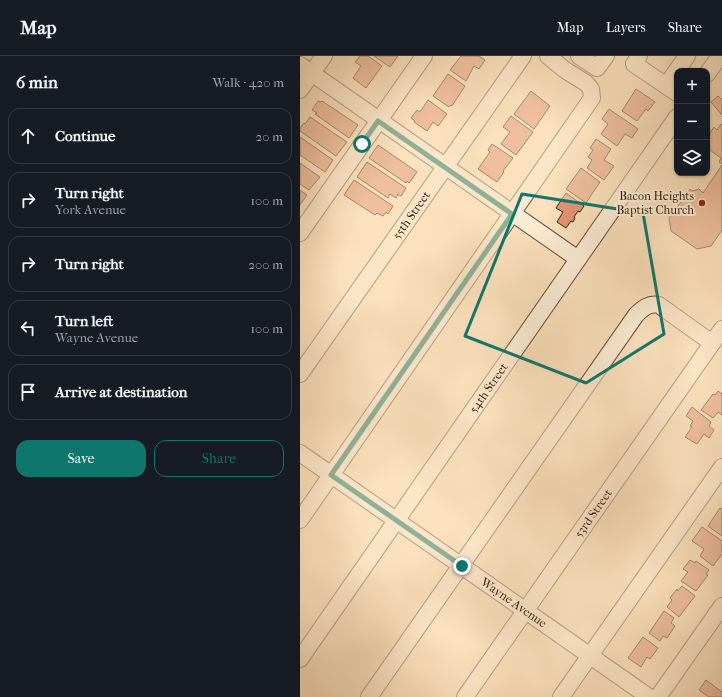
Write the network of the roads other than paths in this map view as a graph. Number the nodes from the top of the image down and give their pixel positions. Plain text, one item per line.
1 (324, 56) edge
2 (424, 56) edge
3 (523, 56) edge
4 (548, 56) edge
5 (579, 56) edge
6 (606, 56) edge
7 (639, 56) edge
8 (687, 56) edge
9 (720, 56) edge
10 (306, 70) edge
11 (710, 70) edge
12 (300, 90) edge
13 (672, 90) edge
14 (378, 121) junction
15 (674, 121) edge
16 (445, 167) junction
17 (512, 214) junction
18 (300, 233) edge
19 (578, 259) junction
20 (722, 329) edge
21 (712, 343) junction
22 (300, 374) edge
23 (300, 453) edge
24 (722, 467) edge
25 (331, 475) junction
26 (300, 520) edge
27 (396, 520) junction
28 (462, 566) junction
29 (722, 606) edge
30 (525, 610) junction
31 (590, 655) junction
32 (300, 659) edge
33 (369, 697) edge
34 (465, 697) edge
35 (561, 697) edge
36 (649, 697) edge
37 (658, 697) edge

1 - 10 street
2 - 14 street
3 - 16 street, 55th Street
4 - 17 street
5 - 6 street
7 - 13 street
8 - 13 street
9 - 11 street
10 - 12 street
10 - 14 street
14 - 16 street
14 - 18 street
15 - 19 street, 54th Street
16 - 17 street
16 - 22 street, 55th Street
17 - 19 street
17 - 25 street
19 - 27 street, 54th Street
20 - 21 street, 53rd Street
21 - 28 street
21 - 30 street, 53rd Street
23 - 25 street, Wayne Avenue
24 - 31 street
25 - 26 street
25 - 27 street, Wayne Avenue
27 - 28 street, Wayne Avenue
27 - 32 street, 54th Street
28 - 30 street, Wayne Avenue
28 - 33 street
29 - 37 street
30 - 31 street, Wayne Avenue
30 - 34 street, 53rd Street
31 - 35 street
31 - 36 street, Wayne Avenue

